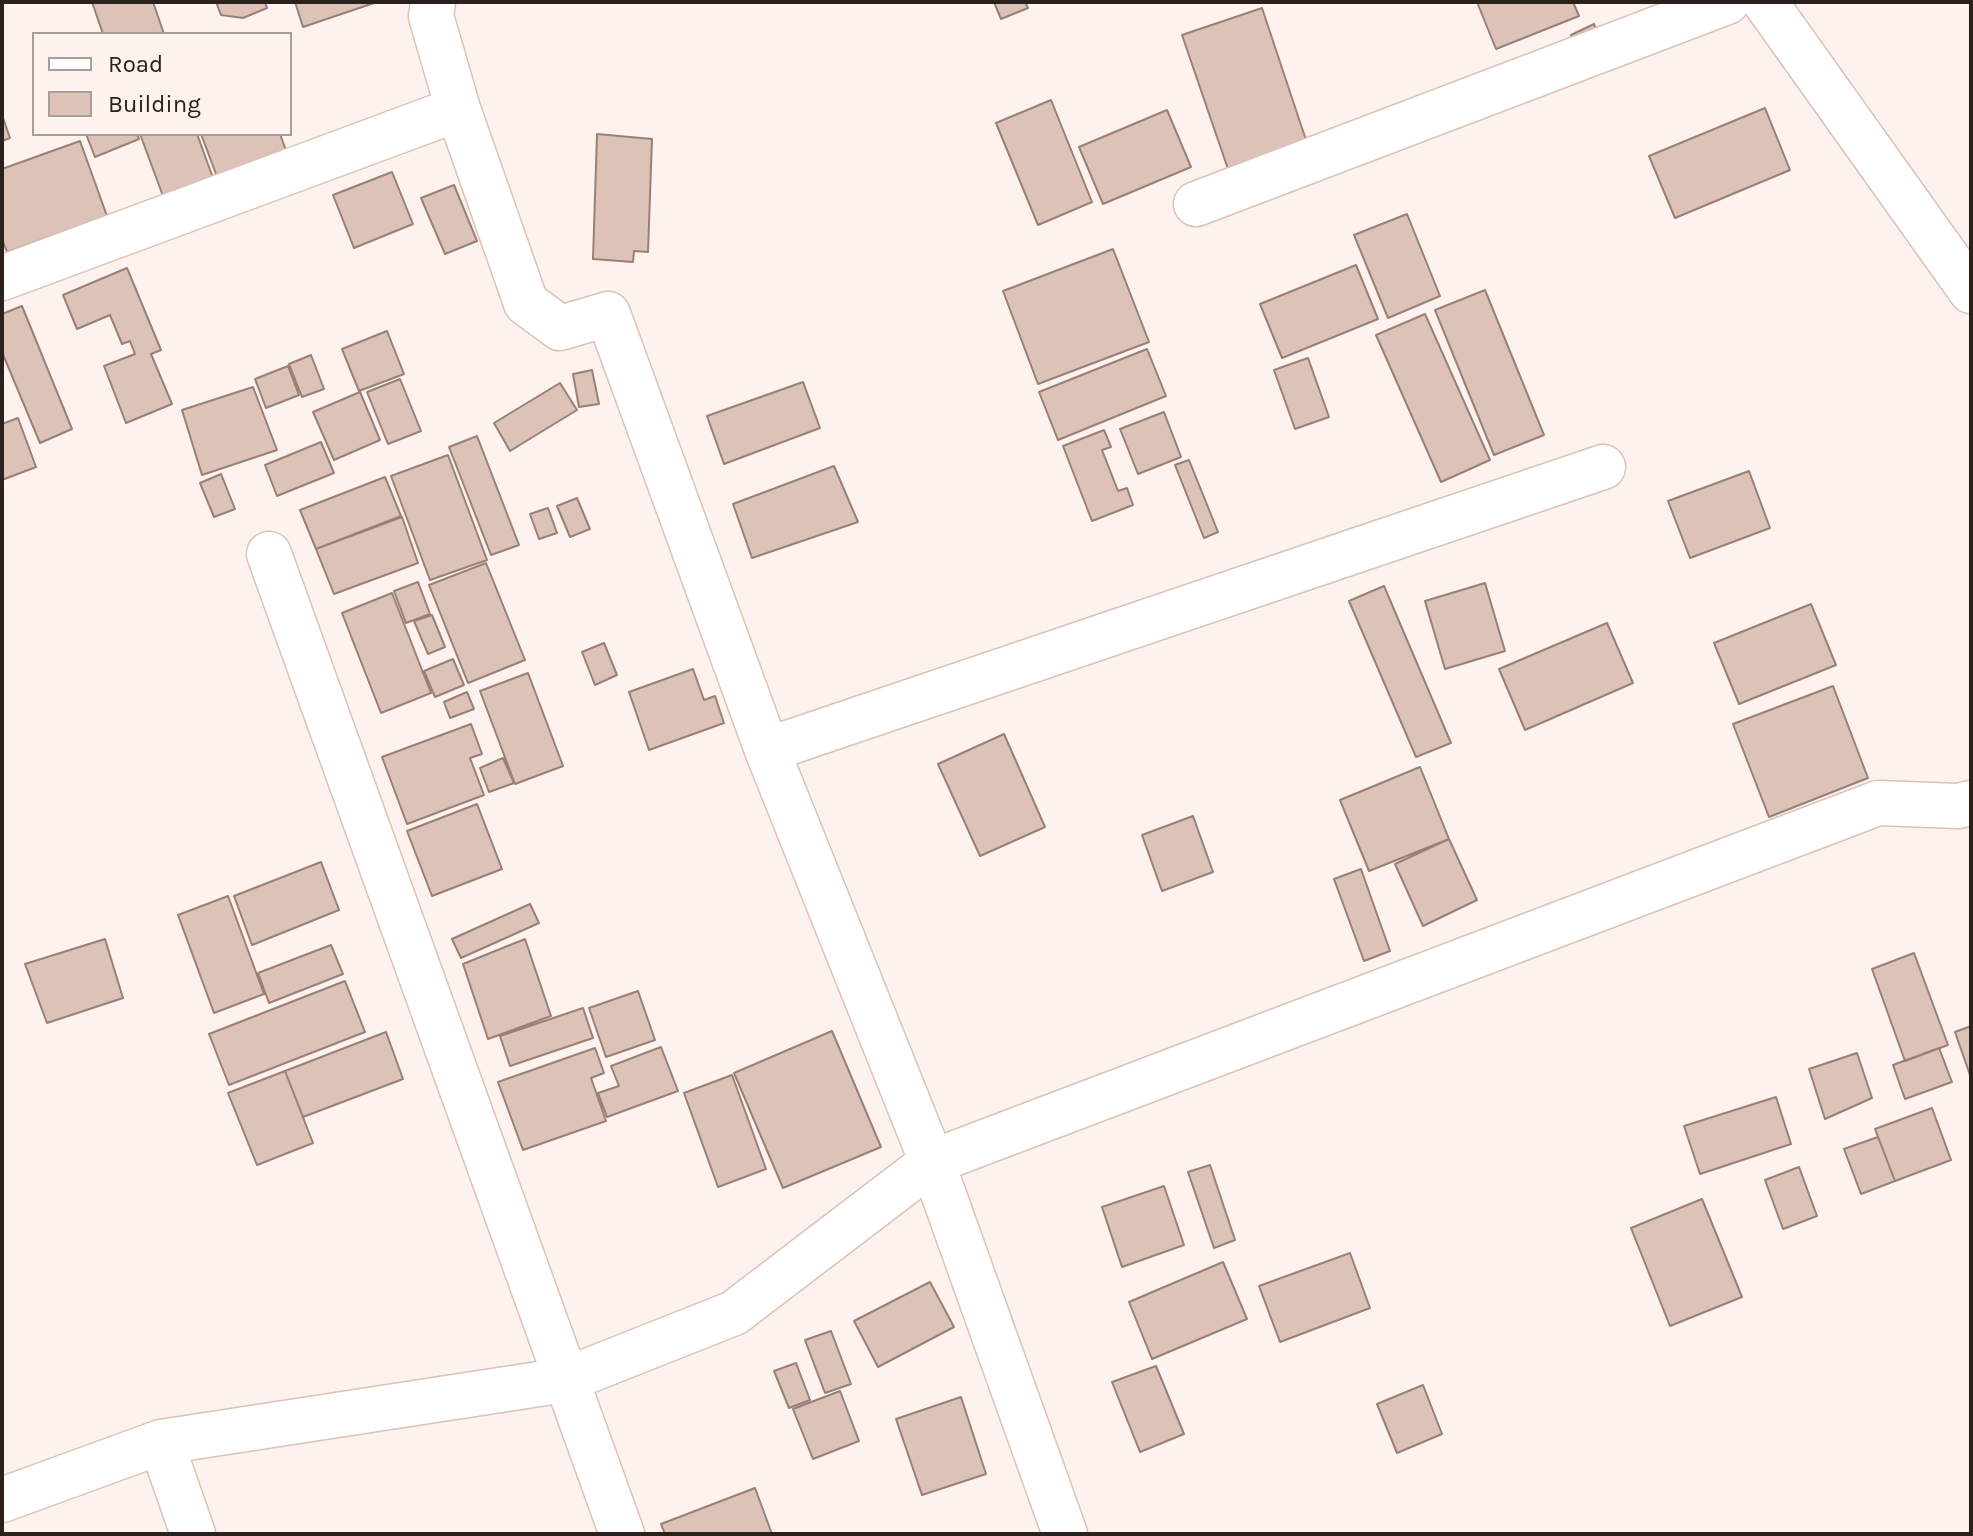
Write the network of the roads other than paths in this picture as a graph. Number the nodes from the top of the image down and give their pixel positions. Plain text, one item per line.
1 (433, 2) edge
2 (1727, 2) edge
3 (1765, 2) edge
4 (458, 109) junction
5 (1196, 204) dead end
6 (2, 278) edge
7 (1971, 291) edge
8 (1603, 467) dead end
9 (269, 554) dead end
10 (767, 750) junction
11 (1971, 803) edge
12 (932, 1162) junction
13 (565, 1380) junction
14 (161, 1442) junction
15 (2, 1500) edge
16 (193, 1534) edge
17 (622, 1534) edge
18 (1065, 1534) edge

1 - 4 street
2 - 5 street
3 - 7 street
4 - 6 street
4 - 10 street
8 - 10 street
9 - 13 street
10 - 12 street
11 - 12 street
12 - 13 street
12 - 18 street
13 - 14 street
13 - 17 street
14 - 15 street
14 - 16 street

